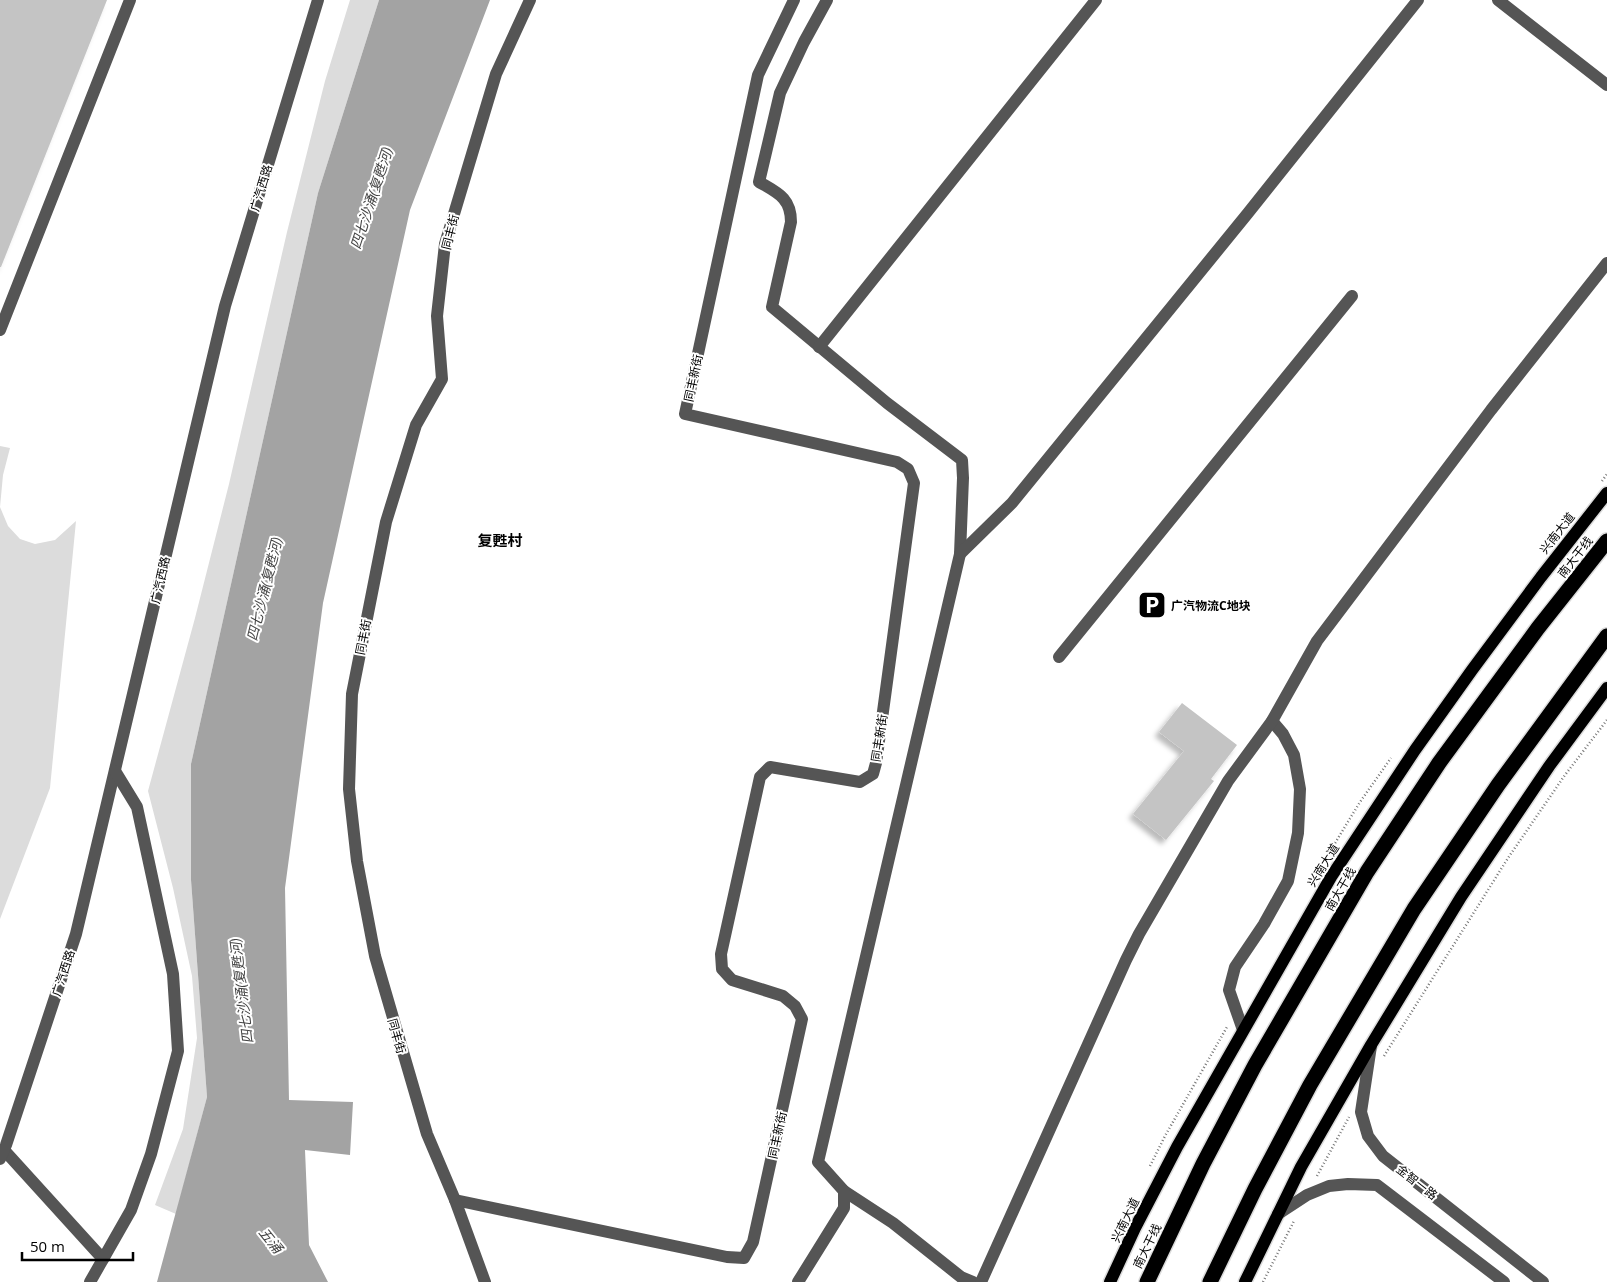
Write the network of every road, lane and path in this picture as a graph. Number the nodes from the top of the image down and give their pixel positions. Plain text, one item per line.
1 (130, 0) edge
2 (318, 0) edge
3 (530, 0) edge
4 (794, 0) edge
5 (827, 0) edge
6 (1096, 0) edge
7 (1418, 0) edge
8 (1498, 0) edge
9 (1607, 85) edge
10 (1607, 263) edge
11 (1352, 296) dead end
12 (0, 330) edge
13 (820, 347) junction
14 (1607, 493) edge
15 (1607, 541) edge
16 (960, 554) junction
17 (1607, 636) edge
18 (1059, 658) dead end
19 (1607, 688) edge
20 (1607, 720) edge
21 (1272, 721) junction
22 (115, 771) junction
23 (1243, 1030) junction
24 (1371, 1045) junction
25 (1384, 1056) dead end
26 (1362, 1094) junction
27 (2, 1154) edge
28 (844, 1191) junction
29 (1307, 1195) junction
30 (455, 1200) junction
31 (1278, 1214) junction
32 (1294, 1219) dead end
33 (103, 1259) junction
34 (90, 1282) edge
35 (485, 1282) edge
36 (798, 1282) edge
37 (973, 1282) edge
38 (981, 1282) edge
39 (1110, 1282) edge
40 (1147, 1282) edge
41 (1210, 1282) edge
42 (1245, 1282) edge
43 (1263, 1282) edge
44 (1504, 1282) edge
45 (1542, 1282) edge

1 - 12 street
2 - 22 street, 广汽西路
3 - 30 street, 同丰街
4 - 30 street, 同丰新街
5 - 13 street
6 - 13 street
7 - 16 street
8 - 9 street
10 - 21 street
11 - 18 street
13 - 16 street
14 - 23 main road, 兴南大道
15 - 40 highway, 南大干线
16 - 28 street
17 - 41 highway
19 - 24 main road
20 - 25 path
21 - 23 street
21 - 38 street
22 - 27 street, 广汽西路
22 - 33 street
23 - 39 main road, 兴南大道
24 - 26 street, 金智一路
24 - 31 main road
26 - 29 path
26 - 45 street, 金智一路
27 - 33 street
28 - 36 street
28 - 37 street
29 - 31 street
29 - 44 street
30 - 35 street, 同丰街
31 - 42 main road
32 - 43 path
33 - 34 street

